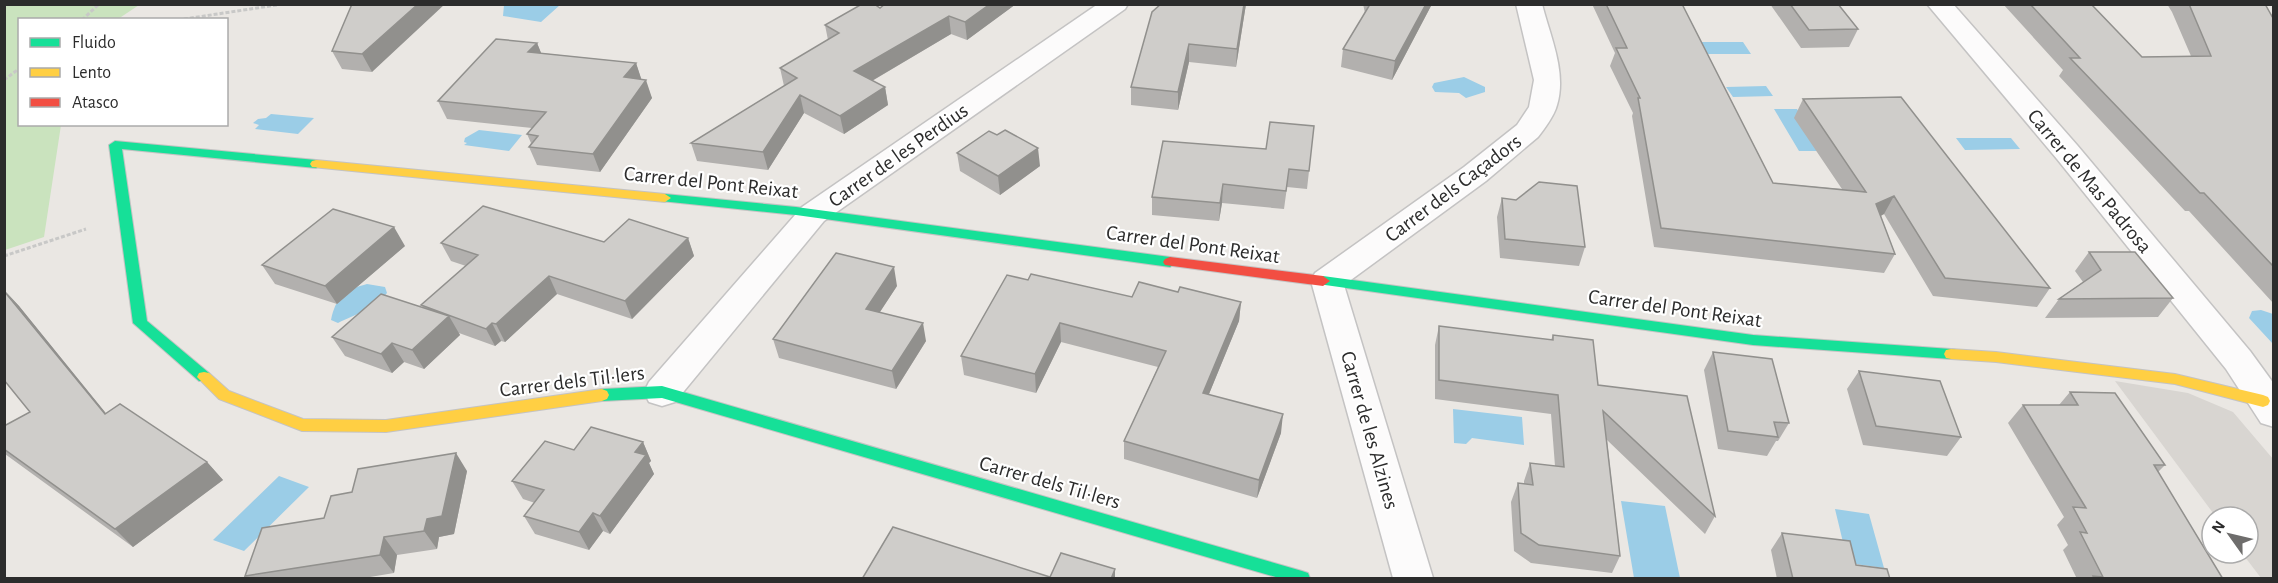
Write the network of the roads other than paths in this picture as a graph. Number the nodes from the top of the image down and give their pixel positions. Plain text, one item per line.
1 (1116, 4) edge
2 (1529, 4) edge
3 (1939, 4) edge
4 (115, 145) joint
5 (813, 214) junction
6 (1327, 281) junction
7 (662, 392) junction
8 (2269, 407) edge
9 (1302, 579) edge
10 (1413, 579) edge

1 - 5 street, Carrer de les Perdius
2 - 6 street, Carrer dels Caçadors
3 - 8 street, Carrer de Mas Padrosa
4 - 5 street, Carrer del Pont Reixat
4 - 7 street, Carrer dels Til·lers
5 - 6 street, Carrer del Pont Reixat
5 - 7 street, Carrer de les Perdius
6 - 8 street, Carrer del Pont Reixat
6 - 10 street, Carrer de les Alzines
7 - 9 street, Carrer dels Til·lers

